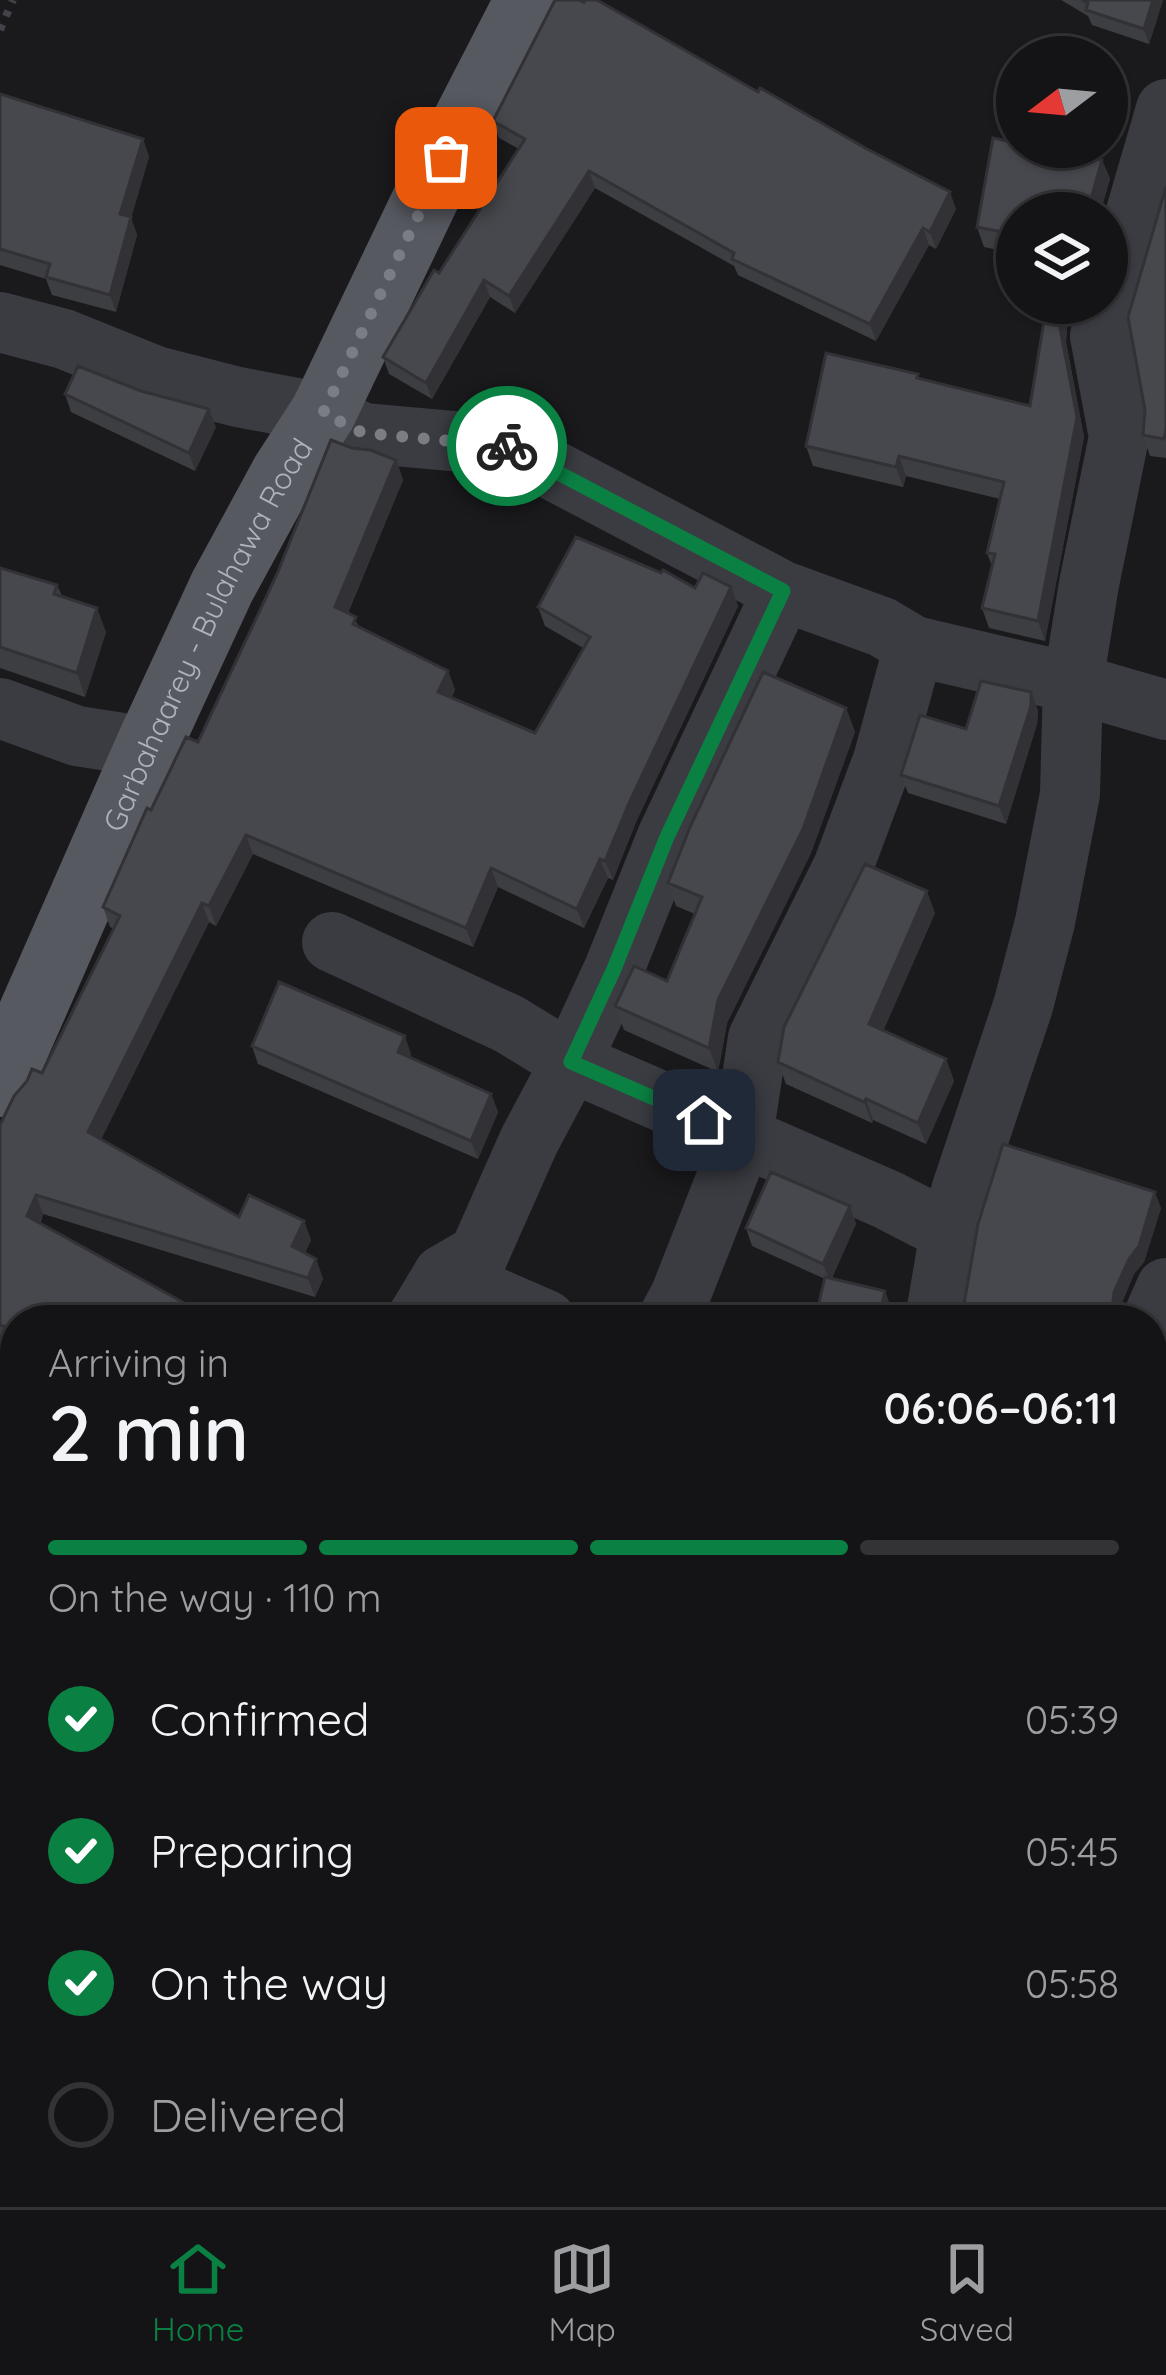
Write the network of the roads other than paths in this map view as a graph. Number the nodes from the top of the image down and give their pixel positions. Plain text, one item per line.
1 (528, 0) edge
2 (1166, 109) edge
3 (0, 322) edge
4 (323, 413) junction
5 (783, 591) junction
6 (914, 646) junction
7 (1073, 683) junction
8 (0, 707) edge
9 (1166, 710) edge
10 (148, 747) junction
11 (332, 942) dead end
12 (571, 1062) junction
13 (0, 1084) edge
14 (743, 1136) junction
15 (950, 1232) junction
16 (430, 1298) edge
17 (467, 1305) edge
18 (675, 1305) edge
19 (938, 1305) edge

1 - 4 main road, Garbahaarey - Bulahawa Road
2 - 7 street
3 - 4 street
4 - 5 street
4 - 10 main road, Garbahaarey - Bulahawa Road
5 - 6 street
5 - 12 street
6 - 7 street
6 - 14 street
7 - 9 street
7 - 15 street
8 - 10 street
10 - 13 main road, Garbahaarey - Bulahawa Road
11 - 12 street
12 - 14 street
12 - 16 street
14 - 15 street
14 - 18 street
15 - 19 street
16 - 17 street

